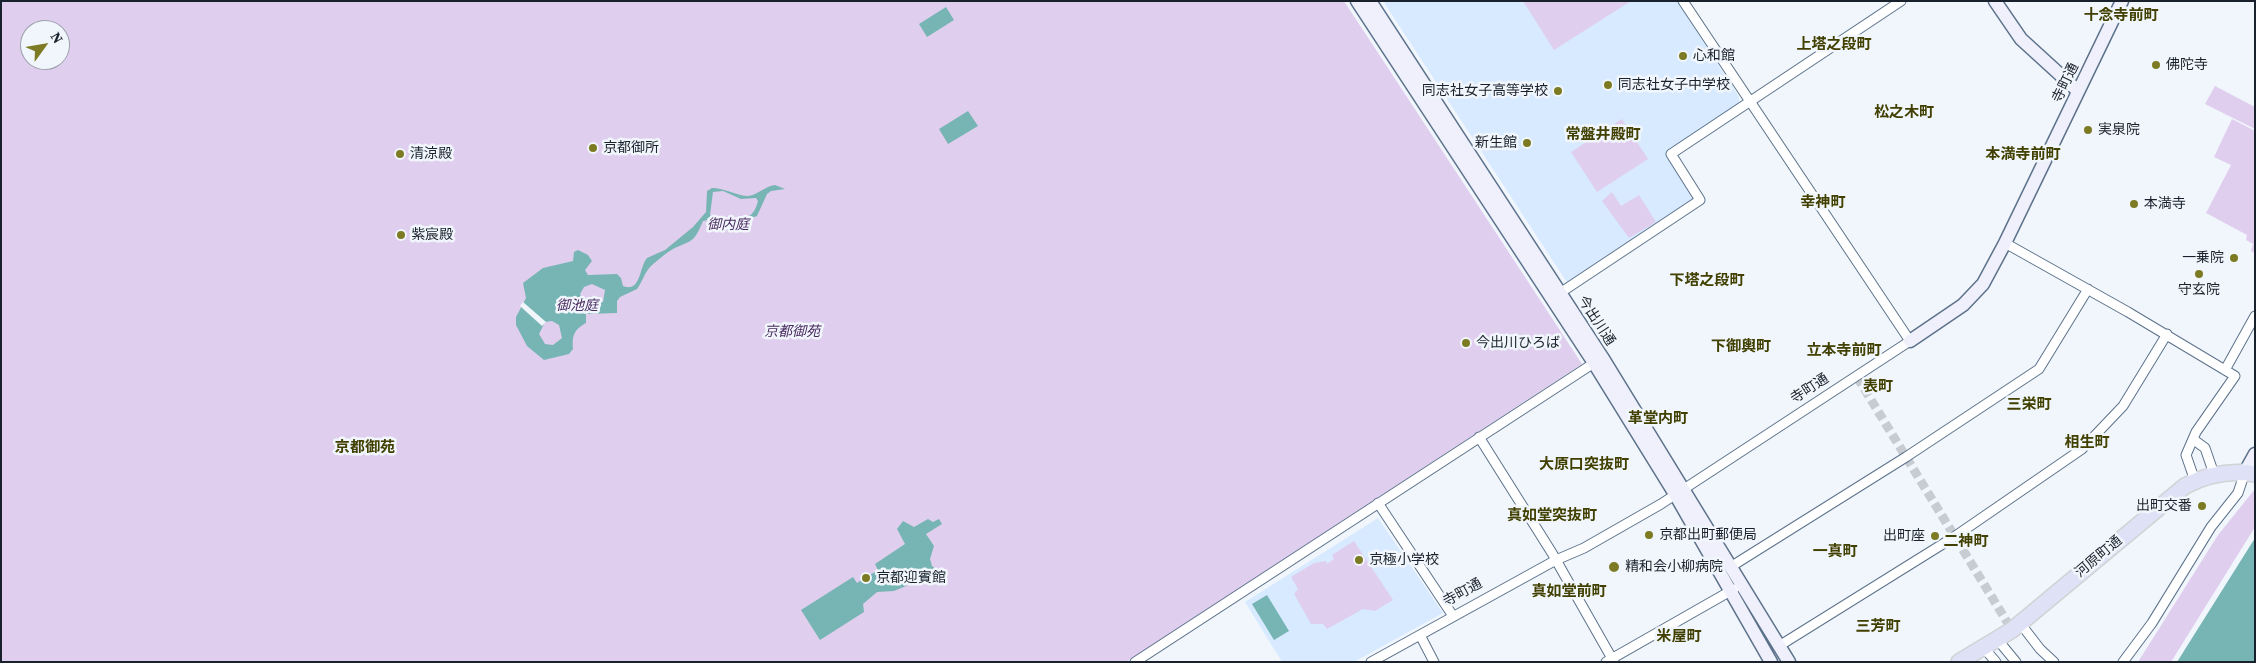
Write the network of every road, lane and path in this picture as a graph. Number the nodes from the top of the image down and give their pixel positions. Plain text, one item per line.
1 (1357, 1) edge
2 (1370, 1) edge
3 (1683, 1) edge
4 (1901, 1) edge
5 (1995, 1) edge
6 (2122, 1) edge
7 (2078, 91) junction
8 (1749, 103) junction
9 (2005, 244) junction
10 (2088, 290) junction
11 (1560, 293) junction
12 (2255, 316) edge
13 (2167, 334) junction
14 (1910, 341) junction
15 (1594, 363) junction
16 (2225, 370) junction
17 (1479, 437) junction
18 (2194, 440) junction
19 (2255, 454) edge
20 (2250, 473) edge
21 (2214, 474) junction
22 (2195, 481) junction
23 (1679, 491) junction
24 (1378, 503) junction
25 (1556, 560) junction
26 (1732, 566) junction
27 (1744, 585) junction
28 (1731, 591) junction
29 (1452, 616) junction
30 (2020, 623) junction
31 (1420, 635) junction
32 (1997, 639) junction
33 (1779, 646) junction
34 (1984, 647) junction
35 (1611, 661) edge
36 (1135, 662) edge
37 (1372, 662) edge
38 (1434, 662) edge
39 (1771, 662) edge
40 (1789, 662) edge
41 (1959, 662) edge
42 (1996, 662) edge
43 (2016, 662) edge
44 (2054, 662) edge
45 (2123, 662) edge

1 - 15 main road, 今出川通
2 - 11 main road, 今出川通
3 - 8 street
4 - 8 street
5 - 7 main road
6 - 7 main road, 寺町通
7 - 9 main road, 寺町通
8 - 11 street
8 - 14 street
9 - 10 street
9 - 14 main road, 寺町通
10 - 13 street
10 - 26 street
11 - 23 main road, 今出川通
12 - 16 street
13 - 16 street
13 - 33 street
14 - 23 street, 寺町通
15 - 17 street
15 - 23 main road, 今出川通
16 - 18 street
17 - 24 street
17 - 25 street
18 - 21 street
18 - 22 street
19 - 20 main road
20 - 21 main road, 河原町通
20 - 45 street
21 - 22 main road, 河原町通
22 - 30 main road, 河原町通
23 - 25 street, 寺町通
23 - 26 main road, 今出川通
23 - 28 main road, 今出川通
24 - 29 street
24 - 36 street
25 - 29 street, 寺町通
25 - 35 street
26 - 27 main road, 今出川通
27 - 28 street
27 - 33 main road, 今出川通
28 - 35 street
28 - 39 main road, 今出川通
29 - 31 street, 寺町通
30 - 32 main road, 河原町通
30 - 44 street
31 - 37 street, 寺町通
31 - 38 street
32 - 34 main road, 河原町通
32 - 43 street
33 - 40 main road, 今出川通
34 - 41 main road, 河原町通
34 - 42 street

